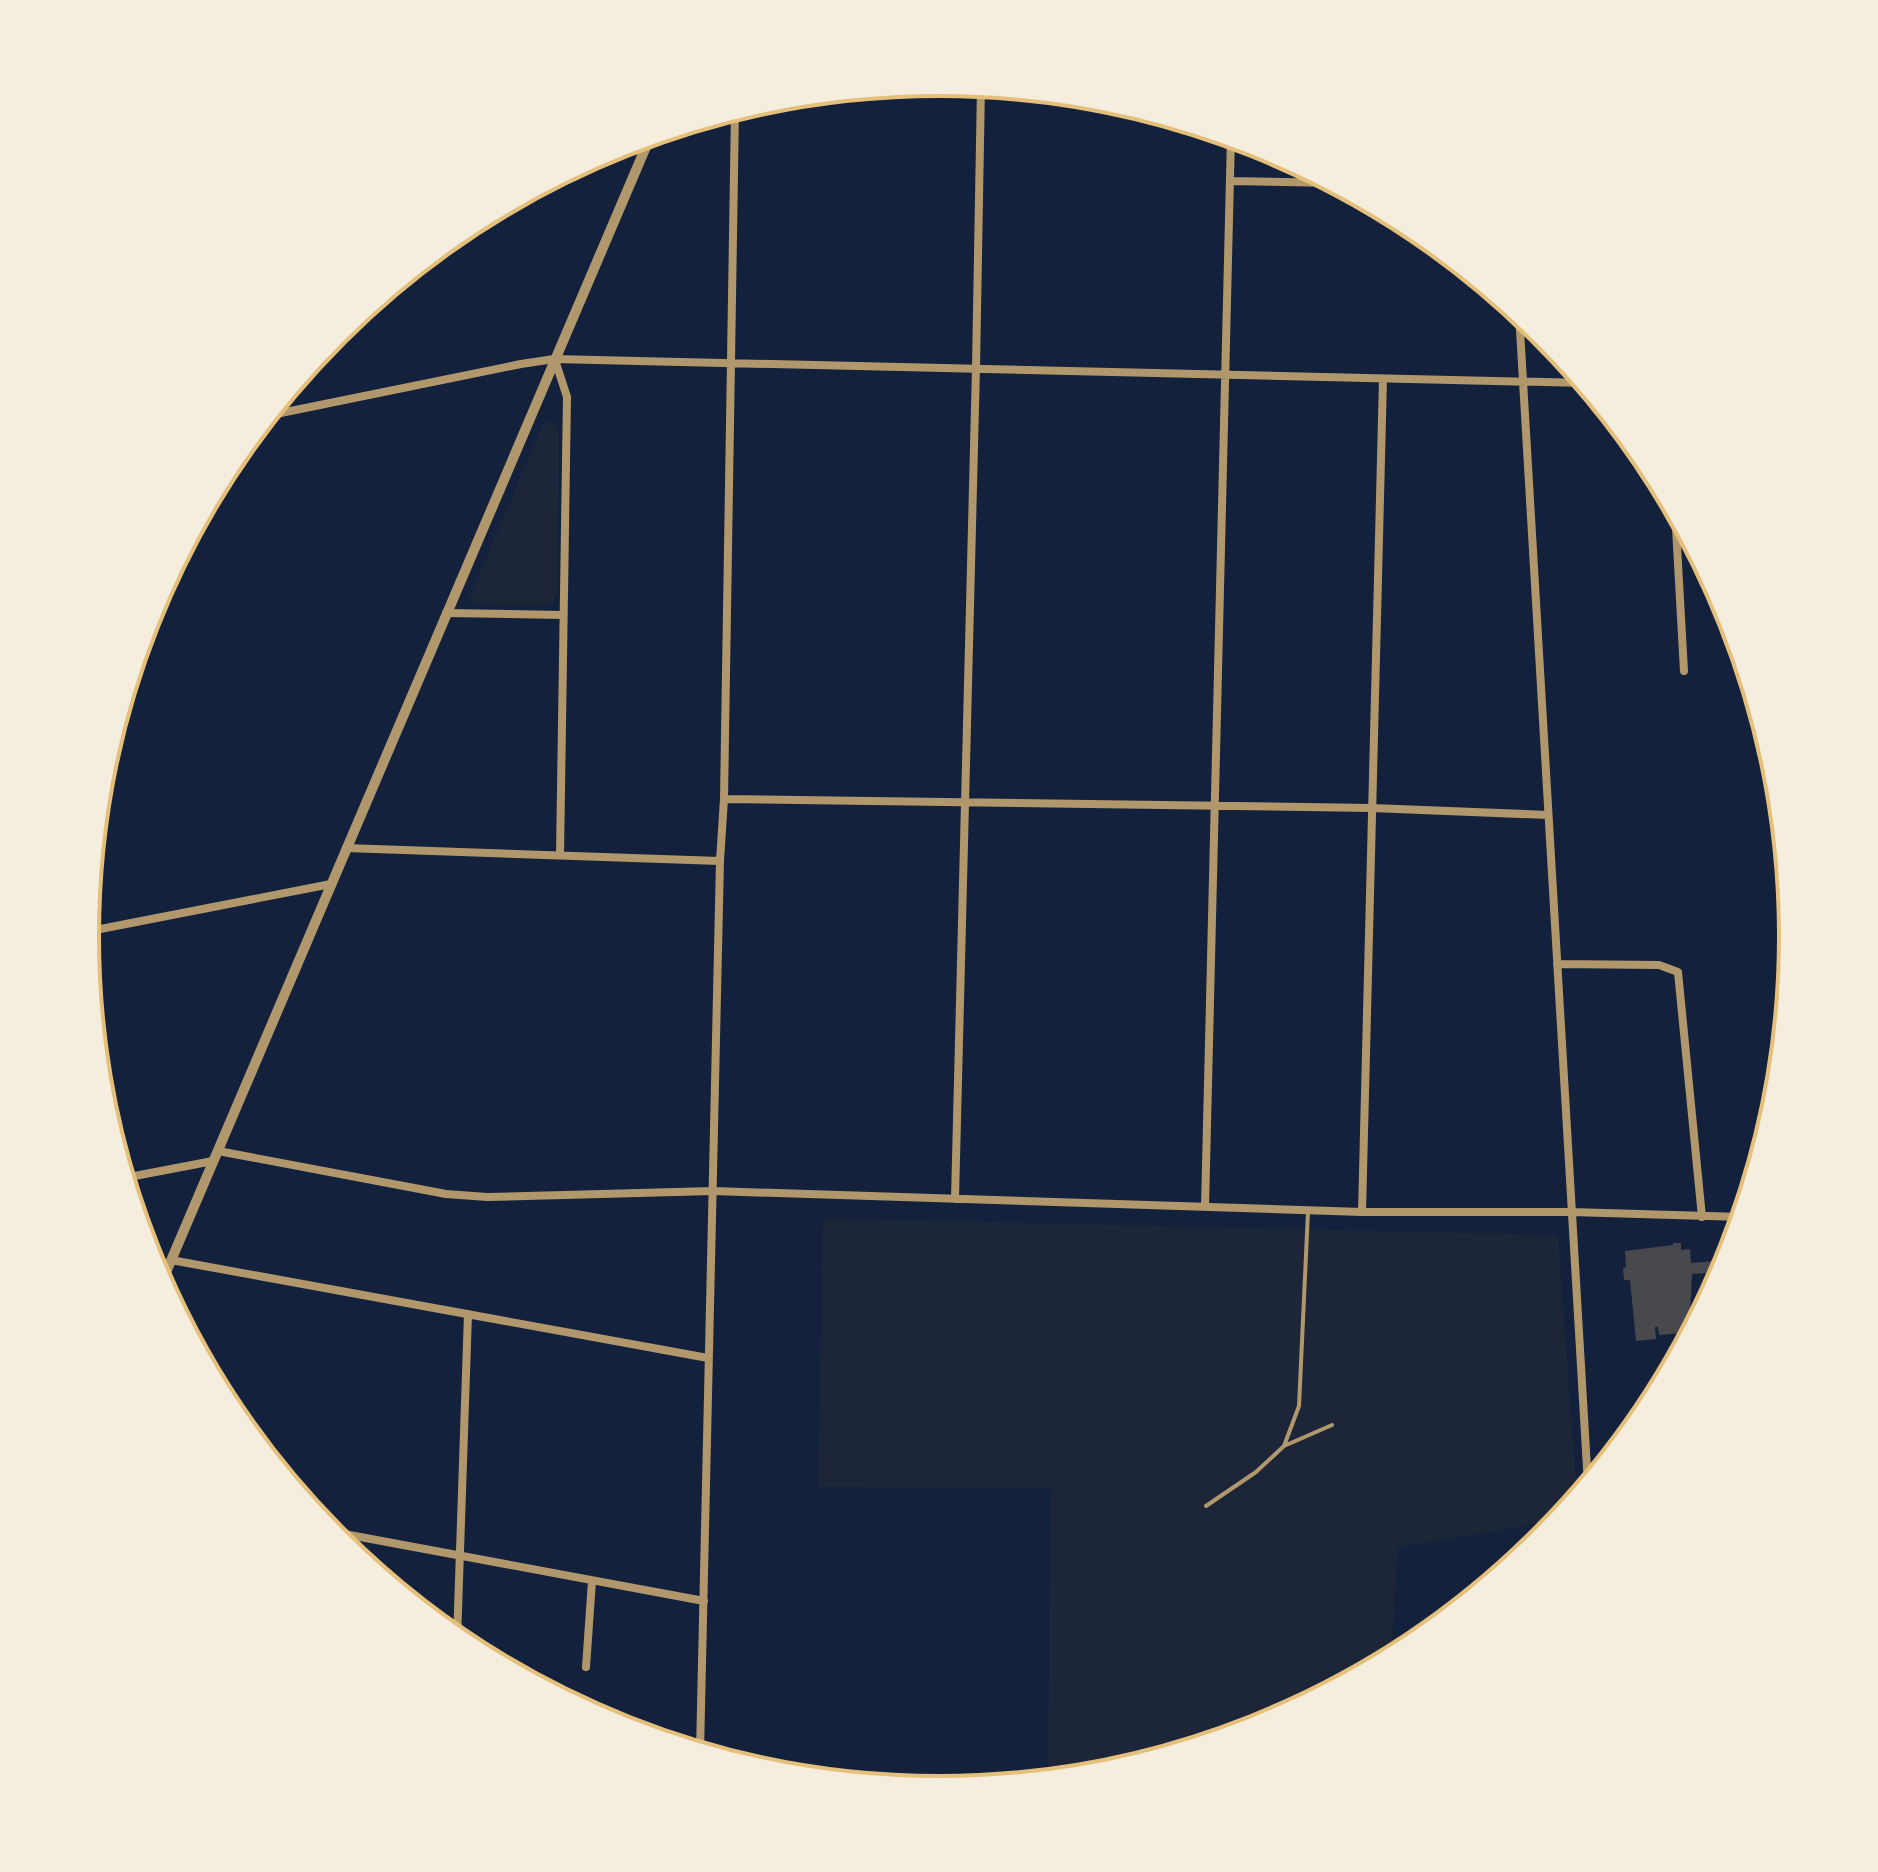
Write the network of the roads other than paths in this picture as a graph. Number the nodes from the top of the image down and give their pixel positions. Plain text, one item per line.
1 (981, 98) edge
2 (735, 122) edge
3 (1231, 149) edge
4 (644, 150) edge
5 (1230, 181) junction
6 (1310, 183) edge
7 (1520, 330) edge
8 (554, 359) junction
9 (731, 362) junction
10 (976, 368) junction
11 (1225, 375) junction
12 (1383, 379) junction
13 (1524, 380) junction
14 (1571, 382) edge
15 (285, 410) edge
16 (1676, 535) edge
17 (446, 613) junction
18 (563, 615) junction
19 (1684, 671) dead end
20 (724, 799) junction
21 (965, 803) junction
22 (1215, 806) junction
23 (1372, 808) junction
24 (1548, 815) junction
25 (346, 848) junction
26 (560, 855) junction
27 (720, 861) junction
28 (331, 884) junction
29 (99, 929) edge
30 (1557, 964) junction
31 (216, 1156) junction
32 (135, 1175) edge
33 (713, 1191) junction
34 (955, 1199) junction
35 (1205, 1207) junction
36 (1309, 1210) junction
37 (1362, 1212) junction
38 (1571, 1212) junction
39 (1702, 1217) junction
40 (1730, 1217) edge
41 (171, 1260) junction
42 (168, 1268) edge
43 (468, 1314) junction
44 (708, 1358) junction
45 (1332, 1425) dead end
46 (1284, 1446) junction
47 (1587, 1470) edge
48 (1206, 1506) dead end
49 (351, 1535) edge
50 (459, 1556) junction
51 (592, 1581) junction
52 (704, 1601) junction
53 (457, 1623) edge
54 (586, 1667) dead end
55 (700, 1740) edge

1 - 10 street
2 - 9 street
3 - 5 street
4 - 8 street
5 - 6 street
5 - 11 street
7 - 13 street
8 - 9 street
8 - 15 street
8 - 17 street
8 - 18 street
9 - 10 street
9 - 20 street
10 - 11 street
10 - 21 street
11 - 12 street
11 - 22 street
12 - 13 street
12 - 23 street
13 - 14 street
13 - 24 street
16 - 19 street
17 - 18 street
17 - 25 street
18 - 26 street
20 - 21 street
20 - 27 street
21 - 22 street
21 - 34 street
22 - 23 street
22 - 35 street
23 - 24 street
23 - 37 street
24 - 30 street
25 - 26 street
25 - 28 street
26 - 27 street
27 - 33 street
28 - 29 street
28 - 31 street
30 - 38 street
30 - 39 street
31 - 32 street
31 - 33 street
31 - 41 street
33 - 34 street
33 - 44 street
34 - 35 street
35 - 36 street
36 - 37 street
36 - 46 lane
37 - 38 street
38 - 39 street
38 - 47 street
39 - 40 street
41 - 42 street
41 - 43 street
43 - 44 street
43 - 50 street
44 - 52 street
45 - 46 lane
46 - 48 lane
49 - 50 street
50 - 51 street
50 - 53 street
51 - 52 street
51 - 54 street
52 - 55 street

